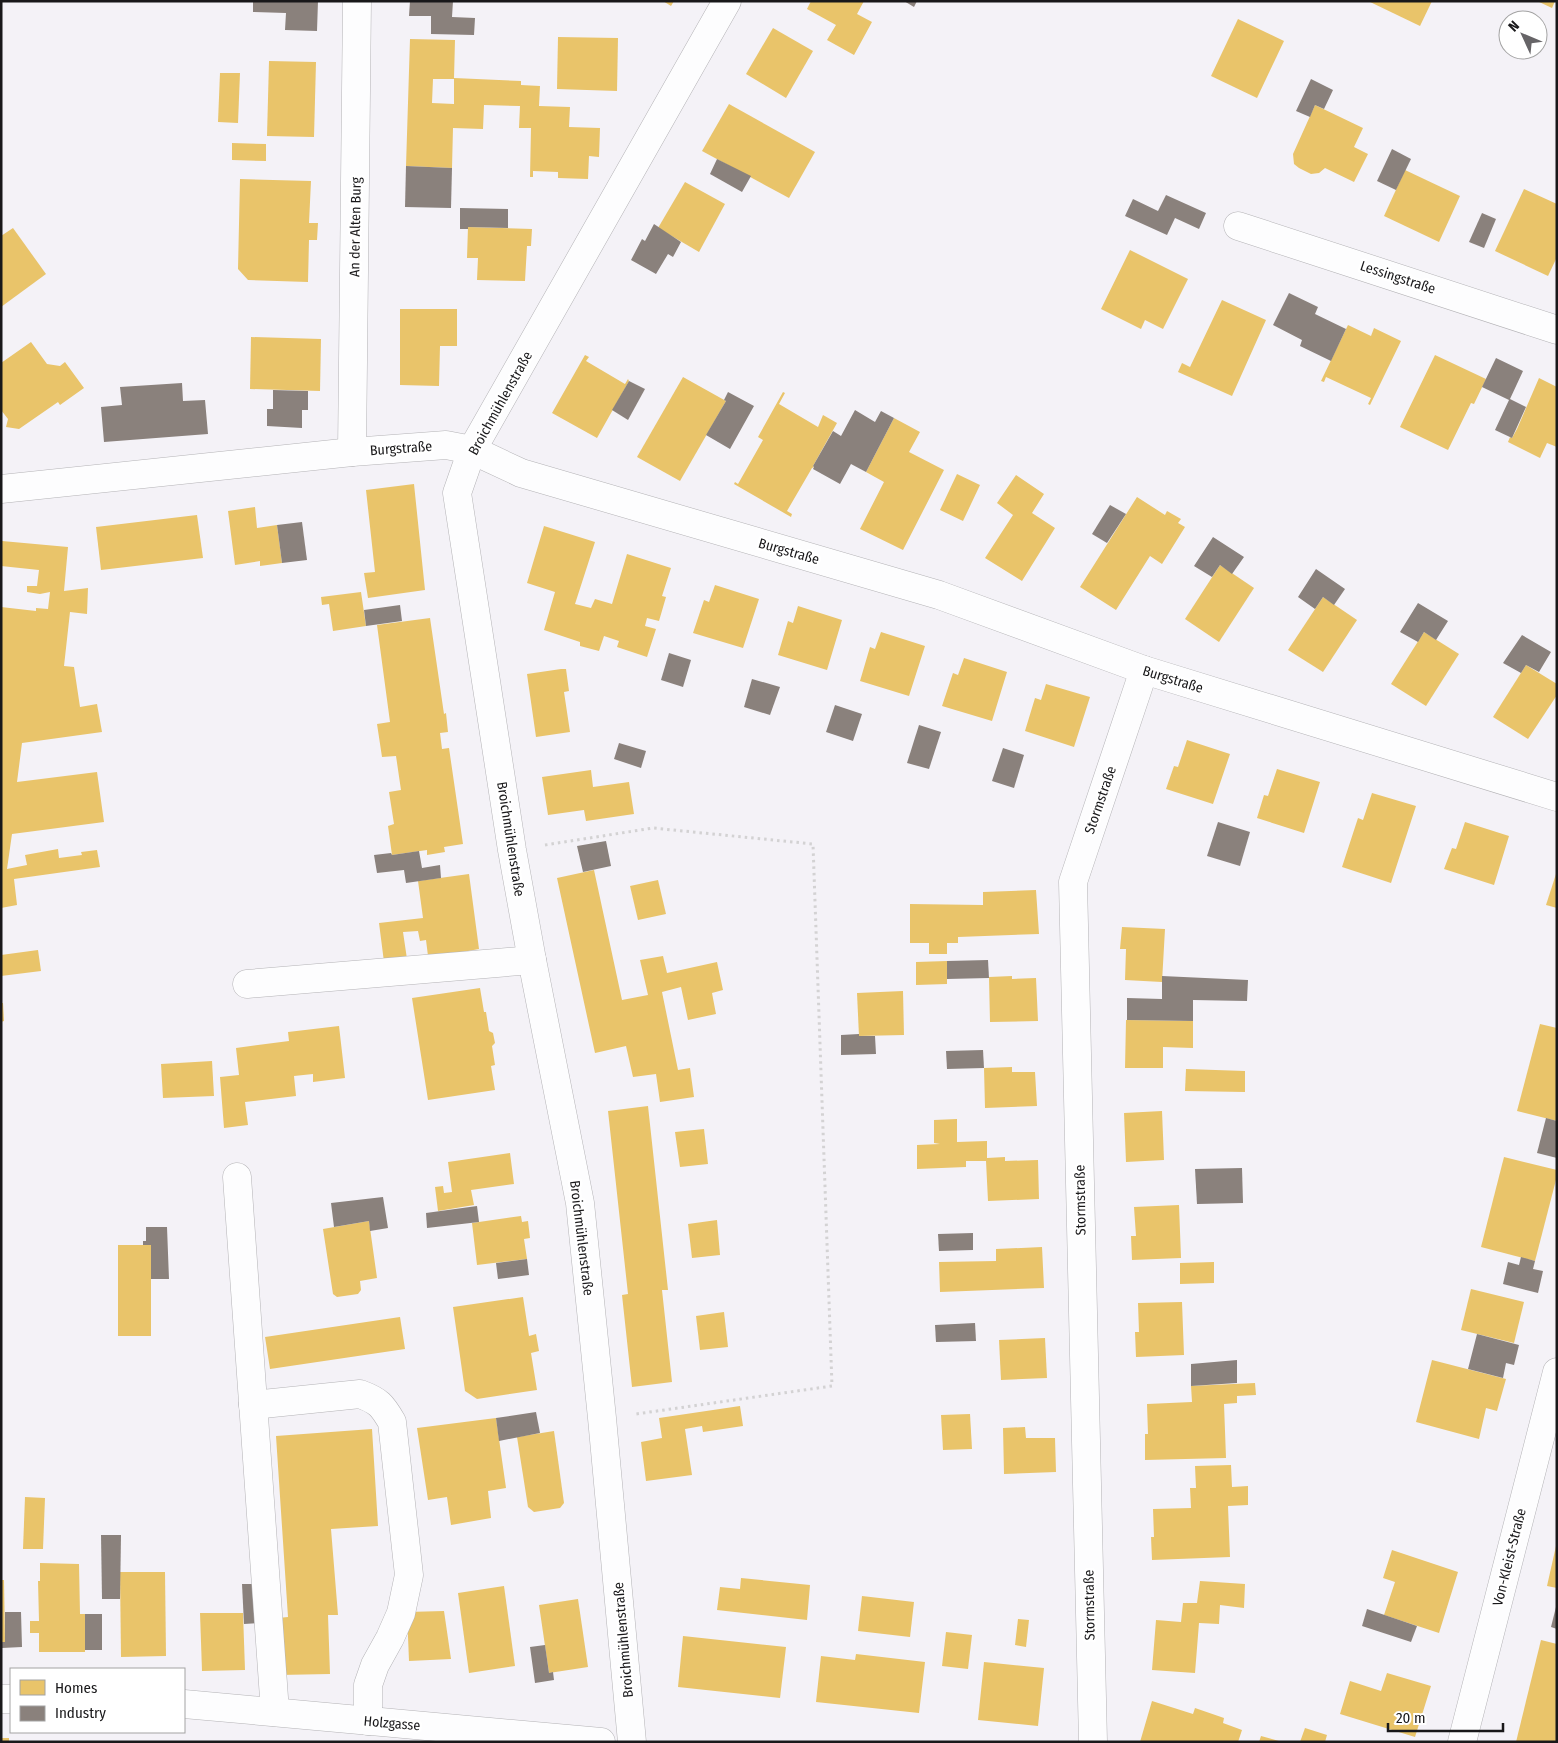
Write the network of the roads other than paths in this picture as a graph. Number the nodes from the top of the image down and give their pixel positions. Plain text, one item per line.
1 (357, 1) edge
2 (727, 1) edge
3 (1238, 226) dead end
4 (1557, 330) edge
5 (472, 450) junction
6 (352, 452) junction
7 (1, 489) edge
8 (1144, 670) junction
9 (1557, 797) edge
10 (532, 960) junction
11 (247, 984) dead end
12 (237, 1177) dead end
13 (1557, 1372) edge
14 (253, 1405) junction
15 (185, 1704) edge
16 (275, 1712) junction
17 (368, 1721) junction
18 (601, 1742) edge
19 (632, 1742) edge
20 (1093, 1742) edge
21 (1462, 1742) edge

1 - 6 street, An der Alten Burg
2 - 5 street, Broichmühlenstraße
3 - 4 street, Lessingstraße
5 - 6 street, Burgstraße
5 - 8 street, Burgstraße
5 - 10 street, Broichmühlenstraße
6 - 7 street, Burgstraße
8 - 9 street, Burgstraße
8 - 20 street, Stormstraße
10 - 11 street
10 - 19 street, Broichmühlenstraße
12 - 14 street
13 - 21 street, Von-Kleist-Straße
14 - 16 street
14 - 17 street
15 - 16 street, Holzgasse
16 - 17 street, Holzgasse
17 - 18 street, Holzgasse

